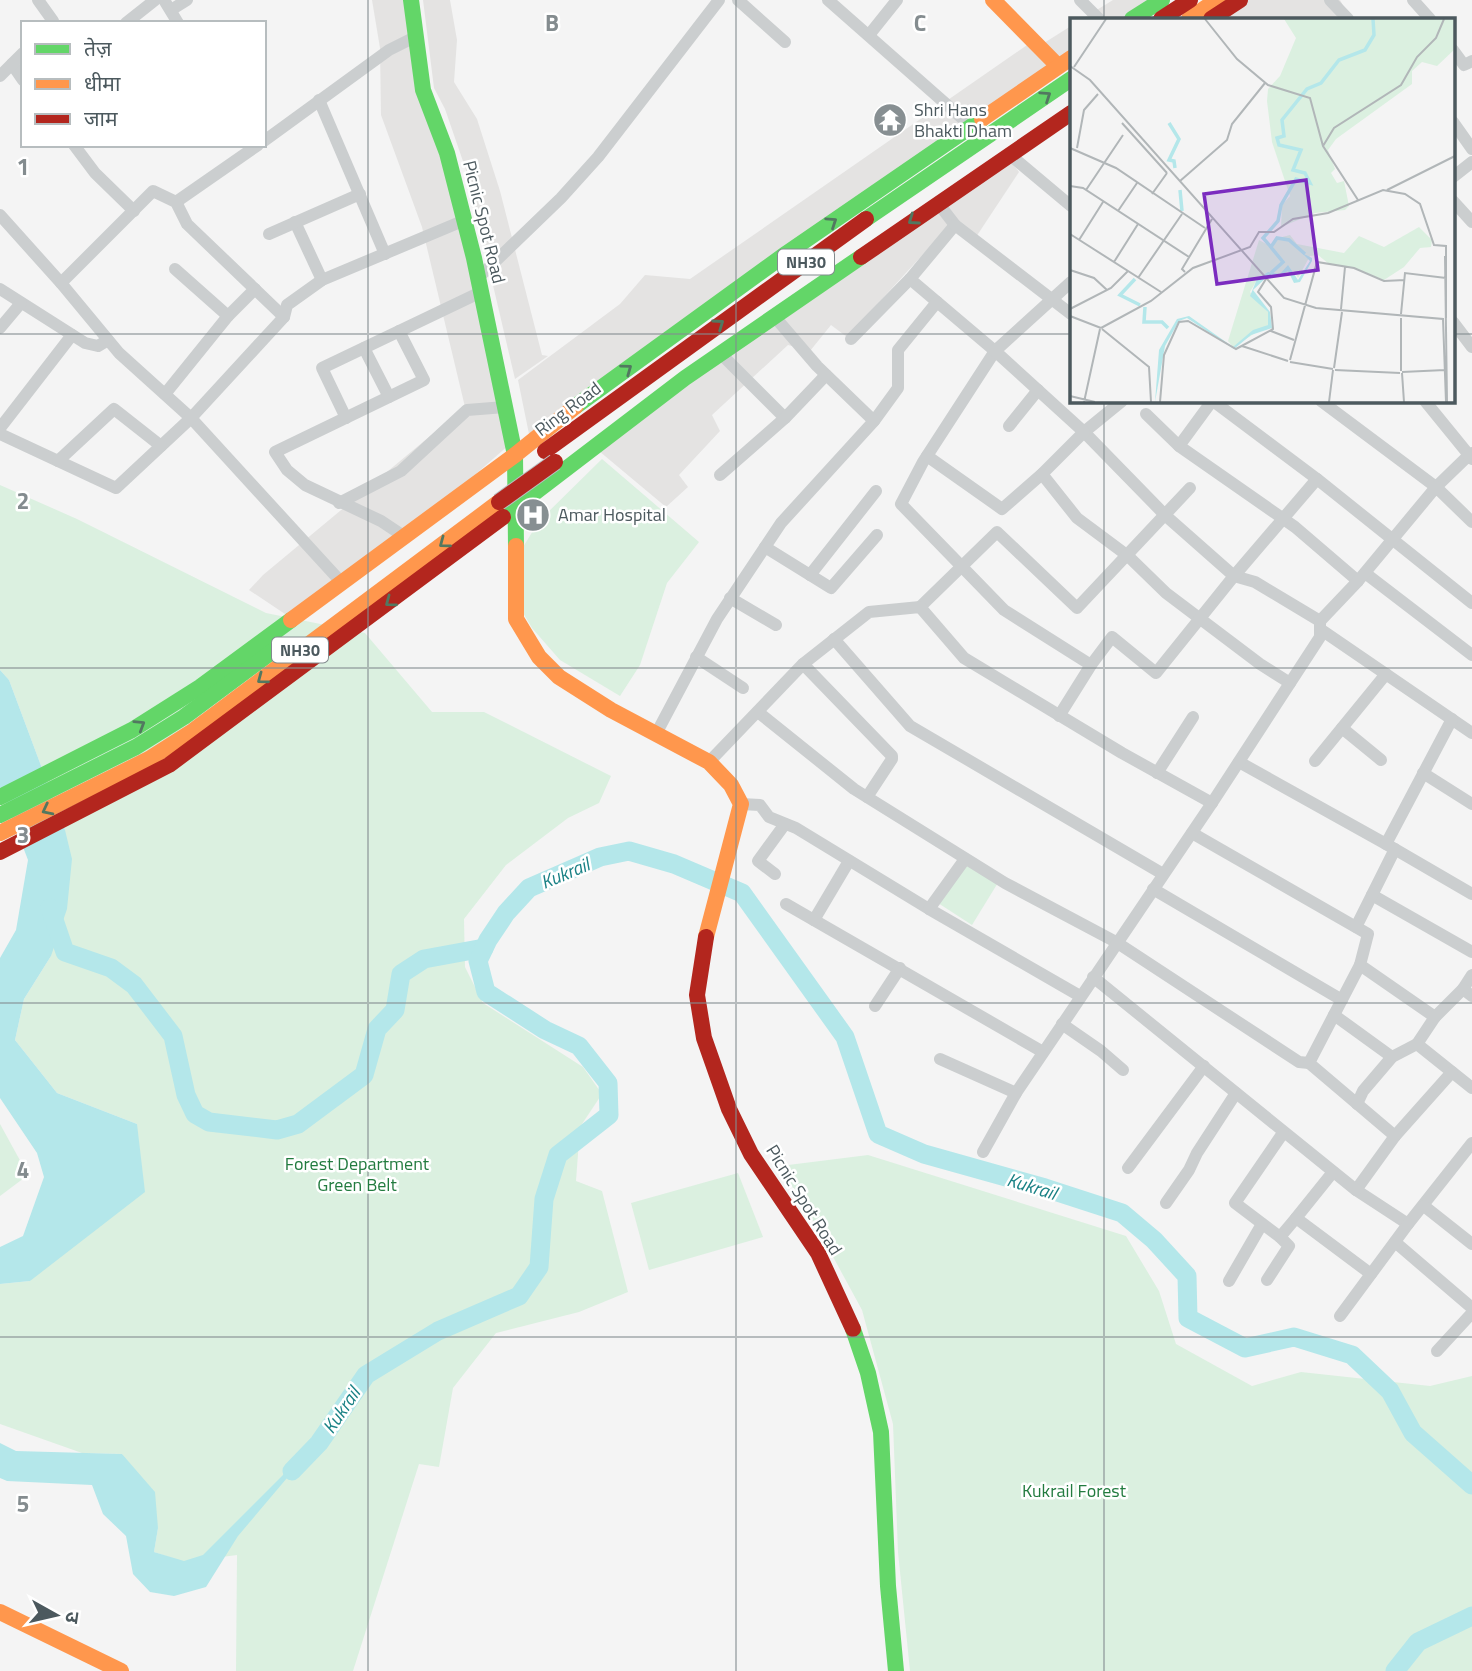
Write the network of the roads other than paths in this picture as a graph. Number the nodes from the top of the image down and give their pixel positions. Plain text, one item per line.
1 (38, 0) edge
2 (155, 0) edge
3 (187, 0) edge
4 (411, 0) edge
5 (719, 0) edge
6 (738, 0) edge
7 (828, 0) edge
8 (897, 0) edge
9 (994, 0) edge
10 (1080, 0) edge
11 (1162, 0) edge
12 (1190, 0) edge
13 (1217, 0) edge
14 (1240, 0) edge
15 (1330, 0) edge
16 (1413, 0) edge
17 (168, 5) edge
18 (1098, 18) edge
19 (1134, 18) edge
20 (1163, 18) edge
21 (1190, 18) edge
22 (1213, 18) edge
23 (1347, 18) edge
24 (1429, 18) edge
25 (54, 21) edge
26 (128, 21) edge
27 (177, 21) edge
28 (869, 35) junction
29 (415, 37) junction
30 (785, 42) dead end
31 (21, 55) edge
32 (1065, 62) edge
33 (12, 64) junction
34 (0, 76) edge
35 (21, 77) edge
36 (1070, 80) edge
37 (1070, 98) edge
38 (320, 100) junction
39 (1070, 114) edge
40 (1454, 123) edge
41 (971, 126) junction
42 (266, 140) edge
43 (76, 147) edge
44 (250, 148) edge
45 (1472, 149) edge
46 (1009, 154) junction
47 (1472, 162) edge
48 (1454, 176) edge
49 (360, 194) junction
50 (176, 202) junction
51 (1454, 202) edge
52 (938, 203) junction
53 (1070, 205) edge
54 (134, 211) junction
55 (0, 215) edge
56 (465, 220) junction
57 (295, 222) junction
58 (1472, 222) edge
59 (954, 225) junction
60 (269, 234) dead end
61 (385, 254) junction
62 (175, 269) dead end
63 (910, 279) junction
64 (322, 280) junction
65 (61, 283) junction
66 (1070, 283) edge
67 (480, 285) junction
68 (0, 289) edge
69 (255, 289) junction
70 (1052, 297) junction
71 (937, 302) junction
72 (21, 303) junction
73 (1070, 313) edge
74 (228, 316) junction
75 (774, 316) junction
76 (284, 317) junction
77 (1454, 323) edge
78 (0, 328) edge
79 (399, 331) junction
80 (72, 335) junction
81 (851, 339) dead end
82 (108, 340) junction
83 (1472, 347) edge
84 (364, 348) junction
85 (995, 351) junction
86 (720, 353) junction
87 (826, 375) junction
88 (1038, 390) junction
89 (164, 394) junction
90 (389, 397) junction
91 (1121, 402) edge
92 (1212, 402) edge
93 (1214, 402) edge
94 (1322, 402) edge
95 (1426, 402) edge
96 (505, 407) junction
97 (1146, 414) dead end
98 (191, 418) junction
99 (346, 418) junction
100 (785, 418) junction
101 (874, 421) junction
102 (1009, 426) dead end
103 (0, 428) edge
104 (1084, 432) junction
105 (0, 434) edge
106 (161, 446) junction
107 (1179, 446) junction
108 (1471, 455) edge
109 (515, 456) junction
110 (549, 456) junction
111 (927, 456) junction
112 (58, 461) junction
113 (1042, 474) junction
114 (720, 475) dead end
115 (1317, 478) junction
116 (1436, 487) junction
117 (1190, 488) dead end
118 (876, 491) dead end
119 (339, 503) junction
120 (516, 508) junction
121 (1166, 516) junction
122 (1283, 519) junction
123 (1472, 522) edge
124 (877, 535) dead end
125 (405, 537) junction
126 (1394, 538) junction
127 (765, 547) junction
128 (1128, 556) junction
129 (961, 566) junction
130 (810, 575) junction
131 (1234, 576) junction
132 (1362, 577) junction
133 (342, 583) junction
134 (730, 598) junction
135 (1472, 603) edge
136 (920, 607) junction
137 (1200, 617) junction
138 (776, 625) dead end
139 (1320, 625) junction
140 (834, 639) junction
141 (1472, 655) edge
142 (696, 657) junction
143 (803, 664) junction
144 (1091, 665) junction
145 (1386, 674) junction
146 (1290, 683) junction
147 (743, 688) dead end
148 (758, 712) junction
149 (1059, 716) junction
150 (1193, 717) dead end
151 (1452, 719) junction
152 (1342, 728) junction
153 (1472, 733) edge
154 (656, 734) junction
155 (1381, 760) dead end
156 (1315, 761) dead end
157 (709, 762) junction
158 (1239, 762) junction
159 (1157, 772) junction
160 (1423, 773) junction
161 (95, 785) junction
162 (0, 797) edge
163 (867, 797) junction
164 (1212, 803) junction
165 (741, 804) junction
166 (1472, 804) edge
167 (0, 815) edge
168 (785, 824) junction
169 (0, 833) edge
170 (1192, 833) junction
171 (1391, 847) junction
172 (5, 849) edge
173 (965, 859) junction
174 (849, 861) junction
175 (775, 874) dead end
176 (1163, 874) junction
177 (1153, 889) junction
178 (1472, 894) edge
179 (1372, 895) junction
180 (786, 904) dead end
181 (929, 909) junction
182 (814, 920) junction
183 (1356, 926) junction
184 (1116, 942) junction
185 (1472, 952) edge
186 (1360, 965) junction
187 (900, 968) junction
188 (1472, 975) edge
189 (1093, 977) junction
190 (1467, 993) edge
191 (1080, 996) junction
192 (1342, 1000) junction
193 (875, 1006) dead end
194 (1334, 1015) junction
195 (1435, 1017) junction
196 (1062, 1024) junction
197 (1417, 1044) junction
198 (1043, 1052) junction
199 (1392, 1057) junction
200 (940, 1059) dead end
201 (1309, 1063) junction
202 (1205, 1066) junction
203 (1123, 1070) dead end
204 (1452, 1072) junction
205 (1472, 1088) edge
206 (1016, 1093) junction
207 (1236, 1093) junction
208 (1357, 1104) junction
209 (1283, 1133) junction
210 (1395, 1136) junction
211 (1472, 1143) edge
212 (983, 1152) dead end
213 (1128, 1168) dead end
214 (1333, 1172) junction
215 (1356, 1191) junction
216 (1166, 1203) dead end
217 (1424, 1206) junction
218 (1296, 1218) junction
219 (1262, 1224) junction
220 (1408, 1224) junction
221 (1280, 1237) junction
222 (1395, 1242) junction
223 (1472, 1244) edge
224 (1371, 1274) junction
225 (1266, 1280) dead end
226 (1229, 1281) dead end
227 (1472, 1311) edge
228 (1340, 1316) dead end
229 (1437, 1351) dead end
230 (0, 1612) edge
231 (121, 1671) edge
232 (895, 1671) edge

1 - 25 street
2 - 26 street
3 - 17 street
4 - 29 main road, Picnic Spot Road
5 - 67 street
6 - 30 street
7 - 28 street
8 - 28 street
9 - 32 main road
10 - 18 street
11 - 19 main road
12 - 20 main road
13 - 21 main road
14 - 22 main road
15 - 23 street
16 - 24 street
17 - 27 street
28 - 41 street
29 - 38 street
29 - 56 main road, Picnic Spot Road
31 - 33 street
32 - 41 main road
33 - 34 street
33 - 35 street
110 -> 36 main road, Ring Road / NH30
37 - 110 main road, Ring Road / NH30
38 - 42 street
38 - 49 street
39 - 46 main road
40 - 45 street
110 -> 41 main road
43 - 54 street
44 - 50 street
46 - 52 main road
46 - 53 street
47 - 48 street
49 - 57 street
49 - 61 street
50 - 54 street
50 - 69 street
51 - 58 street
52 - 59 street
52 -> 75 main road
54 - 65 street
55 - 65 street
56 - 61 street
56 - 67 main road, Picnic Spot Road
57 - 60 street
57 - 64 street
59 - 63 street
59 - 70 street
61 - 64 street
62 - 74 street
63 - 71 street
63 - 81 street
64 - 76 street
65 - 82 street
66 - 70 street
67 - 79 street
67 - 96 main road, Picnic Spot Road
68 - 72 street
69 - 74 street
69 - 76 street
70 - 73 street
70 - 85 street
71 - 85 street
71 - 101 street
72 - 78 street
72 - 80 street
74 - 89 street
75 - 86 main road
75 - 87 street
76 - 98 street
77 - 83 street
79 - 84 street
79 - 90 street
80 - 82 street
80 - 103 street
82 - 89 street
84 - 90 street
84 - 99 street
85 - 88 street
85 - 111 street
86 - 100 street
86 - 110 main road
87 - 100 street
87 - 101 street
88 - 102 street
88 - 104 street
89 - 98 street
90 - 99 street
91 - 104 street
92 - 107 street
93 - 115 street
94 - 116 street
95 - 108 street
96 - 109 main road, Picnic Spot Road
96 - 119 street
97 - 107 street
98 - 106 street
98 - 133 street
99 - 119 street
100 - 114 street
101 - 127 street
104 - 113 street
104 - 121 street
105 - 112 street
106 - 112 street
106 - 112 street
107 - 122 street
108 - 116 street
109 - 110 main road
109 - 120 main road, Picnic Spot Road
109 - 125 main road
110 - 120 main road
110 - 161 main road, Ring Road / NH30, bridge
111 - 113 street
111 - 129 street
113 - 128 street
115 - 122 street
115 - 126 street
116 - 123 street
116 - 126 street
117 - 121 street
118 - 130 street
119 - 125 street
120 - 154 main road
120 -> 161 main road
121 - 128 street
121 - 131 street
122 - 131 street
122 - 132 street
124 - 130 street
125 - 133 main road
126 - 132 street
126 - 135 street
127 - 130 street
127 - 134 street
128 - 129 street
128 - 137 street
129 - 136 street
129 - 144 street
131 - 137 street
131 - 139 street
132 - 139 street
132 - 141 street
162 -> 133 main road
134 - 138 street
134 - 142 street
136 - 140 street
136 - 149 street
137 - 144 street
137 - 146 street
139 - 145 street
139 - 146 street
140 - 143 street
140 - 176 street
142 - 147 street
142 - 154 street
143 - 148 street
143 - 163 street
144 - 149 street
145 - 151 street
145 - 152 street
146 - 158 street
148 - 157 street
148 - 163 street
149 - 159 street
150 - 159 street
151 - 153 street
151 - 160 street
152 - 155 street
152 - 156 street
154 - 157 main road
157 - 165 main road
158 - 164 street
158 - 171 street
159 - 164 street
160 - 166 street
160 - 171 street
161 - 167 main road, NH30
161 -> 169 main road, NH30
161 - 172 main road
163 - 173 street
164 - 170 street
165 - 168 street
165 - 232 main road, Picnic Spot Road
168 - 174 street
168 - 175 street
170 - 176 street
170 - 183 street
171 - 178 street
171 - 179 street
173 - 181 street
173 - 184 street
174 - 181 street
174 - 182 street
176 - 177 street
177 - 184 street
177 - 192 street
179 - 183 street
179 - 185 street
180 - 182 street
181 - 191 street
182 - 187 street
183 - 186 street
184 - 189 street
184 - 201 street
186 - 192 street
186 - 195 street
187 - 193 street
187 - 198 street
188 - 190 street
189 - 191 street
189 - 202 street
190 - 195 street
191 - 196 street
192 - 194 street
194 - 199 street
194 - 201 street
195 - 197 street
196 - 198 street
196 - 203 street
197 - 199 street
197 - 204 street
198 - 206 street
199 - 208 street
200 - 206 street
201 - 208 street
202 - 207 street
202 - 213 street
204 - 205 street
204 - 210 street
206 - 212 street
207 - 209 street
207 - 216 street
208 - 210 street
209 - 214 street
209 - 219 street
210 - 215 street
211 - 217 street
214 - 215 street
214 - 218 street
215 - 220 street
217 - 220 street
217 - 223 street
218 - 221 street
218 - 224 street
219 - 221 street
219 - 226 street
220 - 222 street
221 - 225 street
222 - 224 street
222 - 227 street
224 - 228 street
227 - 229 street
230 - 231 main road

